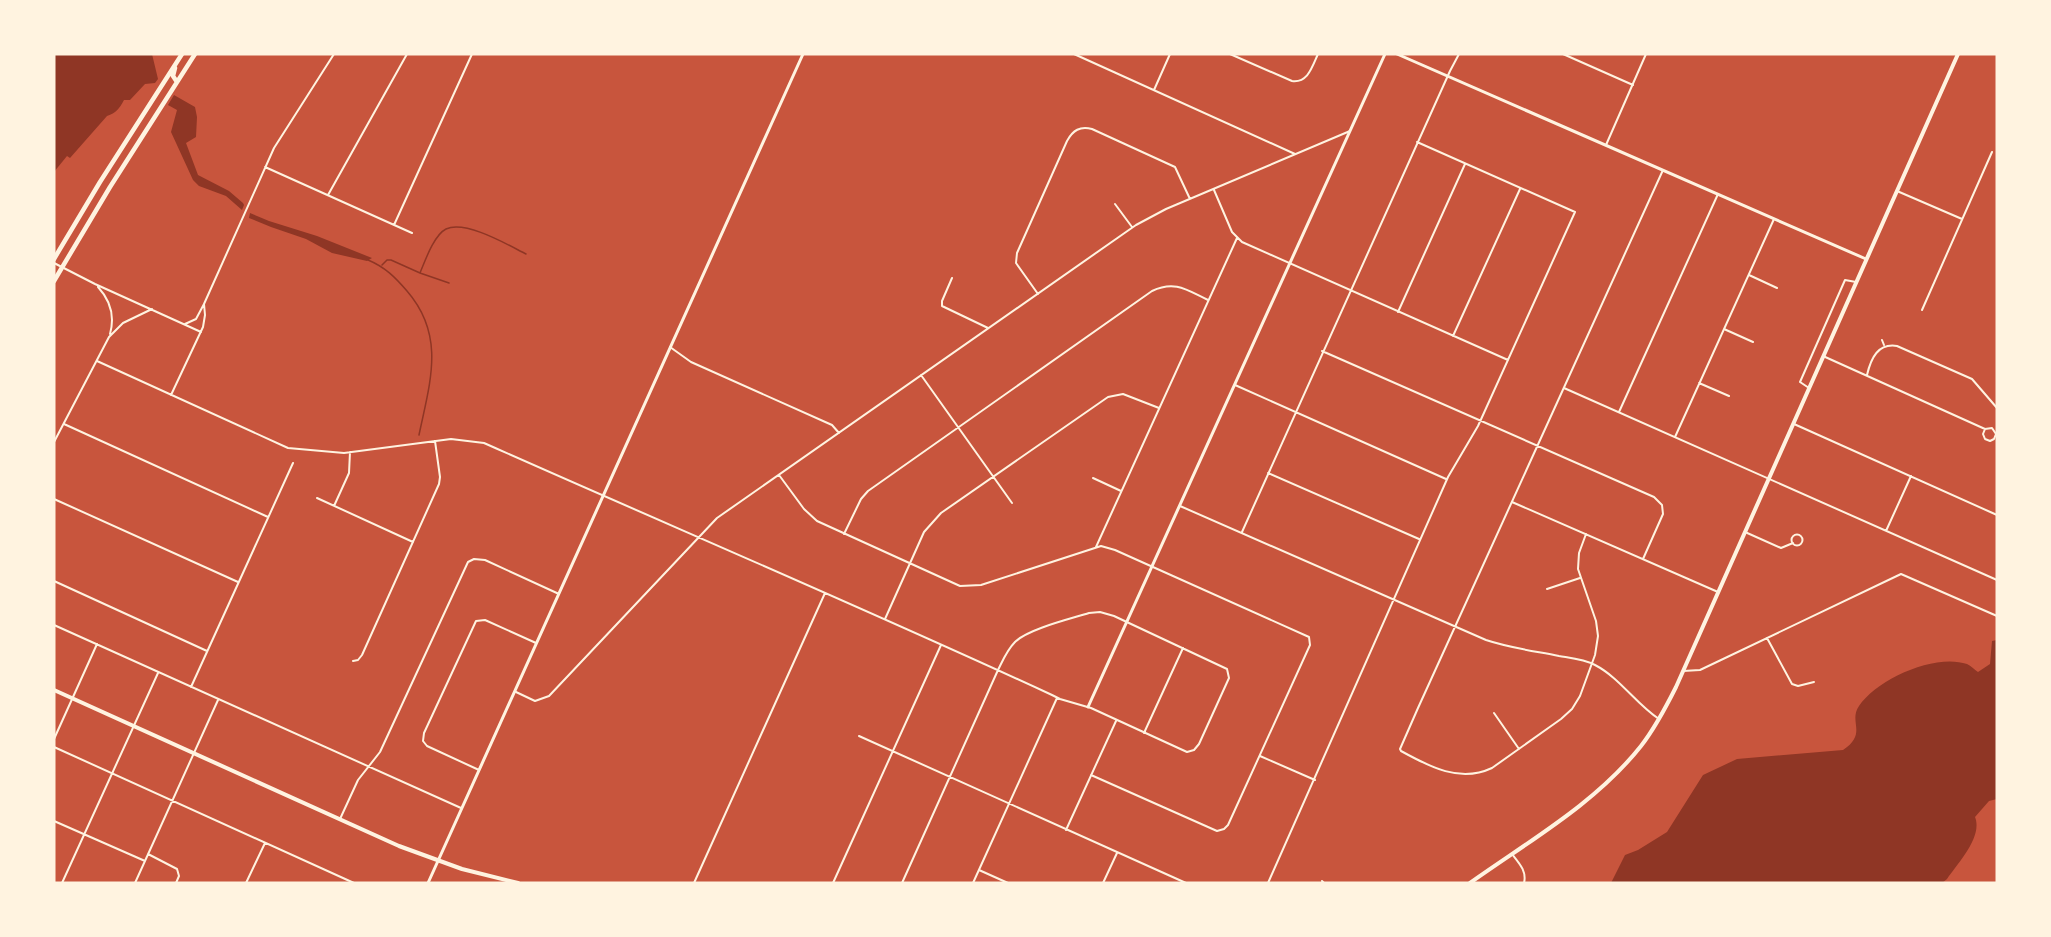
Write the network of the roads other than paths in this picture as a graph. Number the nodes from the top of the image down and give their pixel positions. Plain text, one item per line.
1 (182, 54) edge
2 (195, 54) edge
3 (334, 54) edge
4 (407, 54) edge
5 (472, 54) edge
6 (803, 54) edge
7 (1074, 54) edge
8 (1170, 54) edge
9 (1230, 54) edge
10 (1318, 54) edge
11 (1385, 54) edge
12 (1397, 54) edge
13 (1459, 54) edge
14 (1563, 54) edge
15 (1646, 54) edge
16 (1958, 54) edge
17 (177, 62) junction
18 (1447, 76) junction
19 (177, 82) junction
20 (1633, 85) junction
21 (1154, 90) junction
22 (1350, 131) junction
23 (1418, 142) junction
24 (1606, 145) junction
25 (1992, 152) dead end
26 (1295, 154) junction
27 (1465, 163) junction
28 (265, 167) junction
29 (1663, 170) junction
30 (100, 182) junction
31 (110, 187) junction
32 (1521, 187) junction
33 (1214, 189) junction
34 (1897, 191) junction
35 (1718, 194) junction
36 (328, 195) junction
37 (1190, 199) junction
38 (1115, 204) dead end
39 (1774, 219) junction
40 (1962, 219) junction
41 (394, 225) junction
42 (1132, 227) junction
43 (412, 233) dead end
44 (1237, 238) junction
45 (1866, 259) junction
46 (54, 261) edge
47 (1290, 264) junction
48 (62, 267) junction
49 (1749, 274) junction
50 (952, 278) dead end
51 (54, 280) edge
52 (1856, 282) junction
53 (95, 284) junction
54 (1777, 288) dead end
55 (1350, 291) junction
56 (1038, 294) junction
57 (1208, 300) junction
58 (204, 304) junction
59 (152, 309) junction
60 (1922, 310) dead end
61 (1398, 312) junction
62 (185, 324) junction
63 (988, 328) junction
64 (1724, 329) junction
65 (201, 332) junction
66 (1453, 336) junction
67 (109, 337) junction
68 (1882, 340) dead end
69 (1753, 342) dead end
70 (1884, 345) junction
71 (670, 347) junction
72 (1323, 351) junction
73 (1823, 356) junction
74 (1508, 360) junction
75 (97, 361) junction
76 (921, 375) junction
77 (1867, 375) junction
78 (1700, 383) junction
79 (1235, 385) junction
80 (1564, 388) junction
81 (1809, 388) junction
82 (171, 395) junction
83 (1729, 396) dead end
84 (1159, 408) junction
85 (1997, 408) edge
86 (1295, 412) junction
87 (1620, 412) junction
88 (1480, 421) junction
89 (64, 424) junction
90 (1793, 424) junction
91 (1997, 425) edge
92 (958, 427) junction
93 (1985, 429) junction
94 (1994, 429) junction
95 (839, 433) junction
96 (1675, 436) junction
97 (435, 441) junction
98 (54, 442) edge
99 (1538, 446) junction
100 (350, 452) junction
101 (293, 463) dead end
102 (1268, 472) junction
103 (779, 475) junction
104 (993, 476) junction
105 (1911, 476) junction
106 (1093, 478) dead end
107 (1769, 478) junction
108 (1447, 479) junction
109 (1121, 491) junction
110 (603, 496) junction
111 (317, 498) dead end
112 (54, 499) edge
113 (1512, 502) junction
114 (1012, 503) dead end
115 (334, 506) junction
116 (1180, 506) junction
117 (1997, 515) edge
118 (268, 517) junction
119 (1886, 531) junction
120 (1745, 532) junction
121 (1241, 533) junction
122 (844, 534) junction
123 (1586, 534) junction
124 (697, 538) junction
125 (1420, 540) junction
126 (413, 542) junction
127 (1793, 543) dead end
128 (1096, 547) junction
129 (1643, 560) junction
130 (910, 564) junction
131 (1152, 567) junction
132 (1580, 578) junction
133 (1997, 580) edge
134 (54, 581) edge
135 (238, 582) junction
136 (1547, 589) dead end
137 (1718, 592) junction
138 (825, 593) junction
139 (558, 594) junction
140 (1393, 600) junction
141 (1997, 616) edge
142 (885, 619) junction
143 (1127, 622) junction
144 (54, 625) edge
145 (1455, 628) junction
146 (1767, 638) junction
147 (536, 643) junction
148 (97, 644) junction
149 (942, 645) junction
150 (1183, 647) junction
151 (207, 651) junction
152 (353, 661) dead end
153 (1592, 663) junction
154 (998, 670) junction
155 (1683, 671) junction
156 (159, 672) junction
157 (1814, 682) dead end
158 (191, 687) junction
159 (54, 690) edge
160 (514, 692) junction
161 (73, 698) junction
162 (1057, 698) junction
163 (218, 699) junction
164 (1088, 707) junction
165 (1494, 712) dead end
166 (1659, 719) junction
167 (1116, 720) junction
168 (134, 726) junction
169 (1144, 733) junction
170 (859, 736) dead end
171 (54, 739) edge
172 (54, 747) edge
173 (1519, 749) junction
174 (892, 752) junction
175 (194, 753) junction
176 (1260, 756) junction
177 (369, 766) junction
178 (479, 770) junction
179 (111, 773) junction
180 (1091, 775) junction
181 (950, 778) junction
182 (1315, 780) junction
183 (172, 801) junction
184 (1008, 804) junction
185 (461, 808) junction
186 (340, 819) junction
187 (54, 821) edge
188 (1066, 830) junction
189 (84, 834) junction
190 (265, 843) junction
191 (1117, 852) junction
192 (1512, 853) junction
193 (148, 854) junction
194 (145, 861) junction
195 (438, 861) junction
196 (979, 870) junction
197 (62, 883) edge
198 (135, 883) edge
199 (176, 883) edge
200 (246, 883) edge
201 (354, 883) edge
202 (428, 883) edge
203 (518, 883) edge
204 (694, 883) edge
205 (833, 883) edge
206 (902, 883) edge
207 (973, 883) edge
208 (1008, 883) edge
209 (1103, 883) edge
210 (1186, 883) edge
211 (1268, 883) edge
212 (1470, 883) edge
213 (1524, 883) edge

1 - 17 highway
2 - 19 highway
3 - 28 street
4 - 36 street
5 - 41 street
6 - 71 street
7 - 21 street
8 - 21 street
9 - 10 street
11 - 22 street
12 - 18 street
13 - 18 street
14 - 20 street
15 - 20 street
16 - 34 main road
17 - 19 highway
17 - 30 highway
18 - 23 street
18 - 24 street
19 - 31 highway
20 - 24 street
21 - 26 street
22 - 26 street
22 - 47 street
23 - 27 street
23 - 55 street
24 - 29 street
25 - 40 street
26 - 33 street
27 - 32 street
27 - 61 street
28 - 36 street
28 - 58 street
29 - 35 street
29 - 80 street
30 - 31 highway
30 - 46 highway
31 - 48 highway
32 - 66 street
32 - 74 street
33 - 37 street
33 - 44 street
34 - 40 street
34 - 45 main road
35 - 39 street
35 - 87 street
36 - 41 street
37 - 42 street
37 - 56 street
38 - 42 street
39 - 45 street
39 - 49 street
40 - 60 street
41 - 43 street
42 - 56 street
44 - 47 street
44 - 57 street
45 - 52 main road
46 - 48 street
47 - 55 street
47 - 79 street
48 - 51 highway
48 - 53 street
49 - 54 street
49 - 64 street
50 - 63 street
52 - 73 main road
52 - 81 street
53 - 59 street
53 - 67 street
55 - 61 street
55 - 72 street
56 - 63 street
57 - 84 street
57 - 92 street
58 - 62 street
58 - 65 street
59 - 62 street
59 - 67 street
61 - 66 street
62 - 65 street
63 - 76 street
64 - 69 street
64 - 78 street
65 - 82 street
66 - 74 street
67 - 75 street
68 - 70 street
70 - 77 street
70 - 85 street
71 - 95 street
71 - 110 street
72 - 86 street
72 - 88 street
73 - 77 street
73 - 81 main road
74 - 88 street
75 - 82 street
75 - 89 street
76 - 92 street
76 - 95 street
77 - 93 street
78 - 83 street
78 - 96 street
79 - 86 street
79 - 116 street
80 - 87 street
80 - 99 street
81 - 90 main road
82 - 100 street
84 - 104 street
84 - 109 street
86 - 102 street
86 - 108 street
87 - 96 street
88 - 99 street
88 - 108 street
89 - 98 street
89 - 118 street
90 - 105 street
90 - 107 main road
91 - 94 street
92 - 104 street
92 - 122 street
93 - 94 street
93 - 94 street
95 - 103 street
96 - 107 street
97 - 100 street
97 - 110 street
97 - 126 street
99 - 113 street
99 - 129 street
100 - 115 street
101 - 118 street
102 - 121 street
102 - 125 street
103 - 122 street
103 - 124 street
104 - 114 street
104 - 130 street
105 - 117 street
105 - 119 street
106 - 109 street
107 - 119 street
107 - 120 main road
108 - 125 street
109 - 128 street
110 - 124 street
110 - 139 street
111 - 115 street
112 - 135 street
113 - 123 street
113 - 145 street
115 - 126 street
116 - 121 street
116 - 131 street
118 - 135 street
119 - 133 street
120 - 127 street
120 - 137 main road
121 - 140 street
122 - 130 street
123 - 129 street
123 - 132 street
124 - 138 street
124 - 160 street
125 - 140 street
126 - 152 street
128 - 130 street
128 - 131 street
129 - 137 street
130 - 142 street
131 - 143 street
131 - 176 street
132 - 136 street
132 - 153 street
134 - 151 street
135 - 151 street
137 - 155 main road
138 - 142 street
138 - 204 street
139 - 147 street
139 - 177 street
140 - 145 street
140 - 182 street
141 - 146 street
142 - 149 street
143 - 150 street
143 - 154 street
143 - 164 street
144 - 148 street
145 - 153 street
145 - 173 street
146 - 155 street
146 - 157 street
147 - 160 street
147 - 178 street
148 - 156 street
148 - 161 street
149 - 154 street
149 - 174 street
150 - 169 street
150 - 169 street
151 - 158 street
153 - 166 street
153 - 173 street
154 - 162 street
154 - 181 street
155 - 166 main road
156 - 158 street
156 - 168 street
158 - 163 street
159 - 161 main road
160 - 178 street
161 - 168 main road
161 - 171 street
162 - 164 street
162 - 184 street
163 - 175 street
163 - 177 street
164 - 167 street
165 - 173 street
166 - 192 main road
167 - 169 street
167 - 180 street
168 - 175 main road
168 - 179 street
170 - 174 street
172 - 179 street
174 - 181 street
174 - 205 street
175 - 183 street
175 - 186 main road
176 - 180 street
176 - 182 street
177 - 185 street
177 - 186 street
178 - 185 street
179 - 183 street
179 - 189 street
180 - 188 street
181 - 184 street
181 - 206 street
182 - 211 street
183 - 190 street
183 - 193 street
184 - 188 street
184 - 196 street
185 - 195 street
186 - 195 main road
187 - 189 street
188 - 191 street
189 - 194 street
189 - 197 street
190 - 200 street
190 - 201 street
191 - 209 street
191 - 210 street
192 - 212 main road
192 - 213 street
193 - 194 street
193 - 199 street
194 - 198 street
195 - 202 street
195 - 203 main road
196 - 207 street
196 - 208 street

